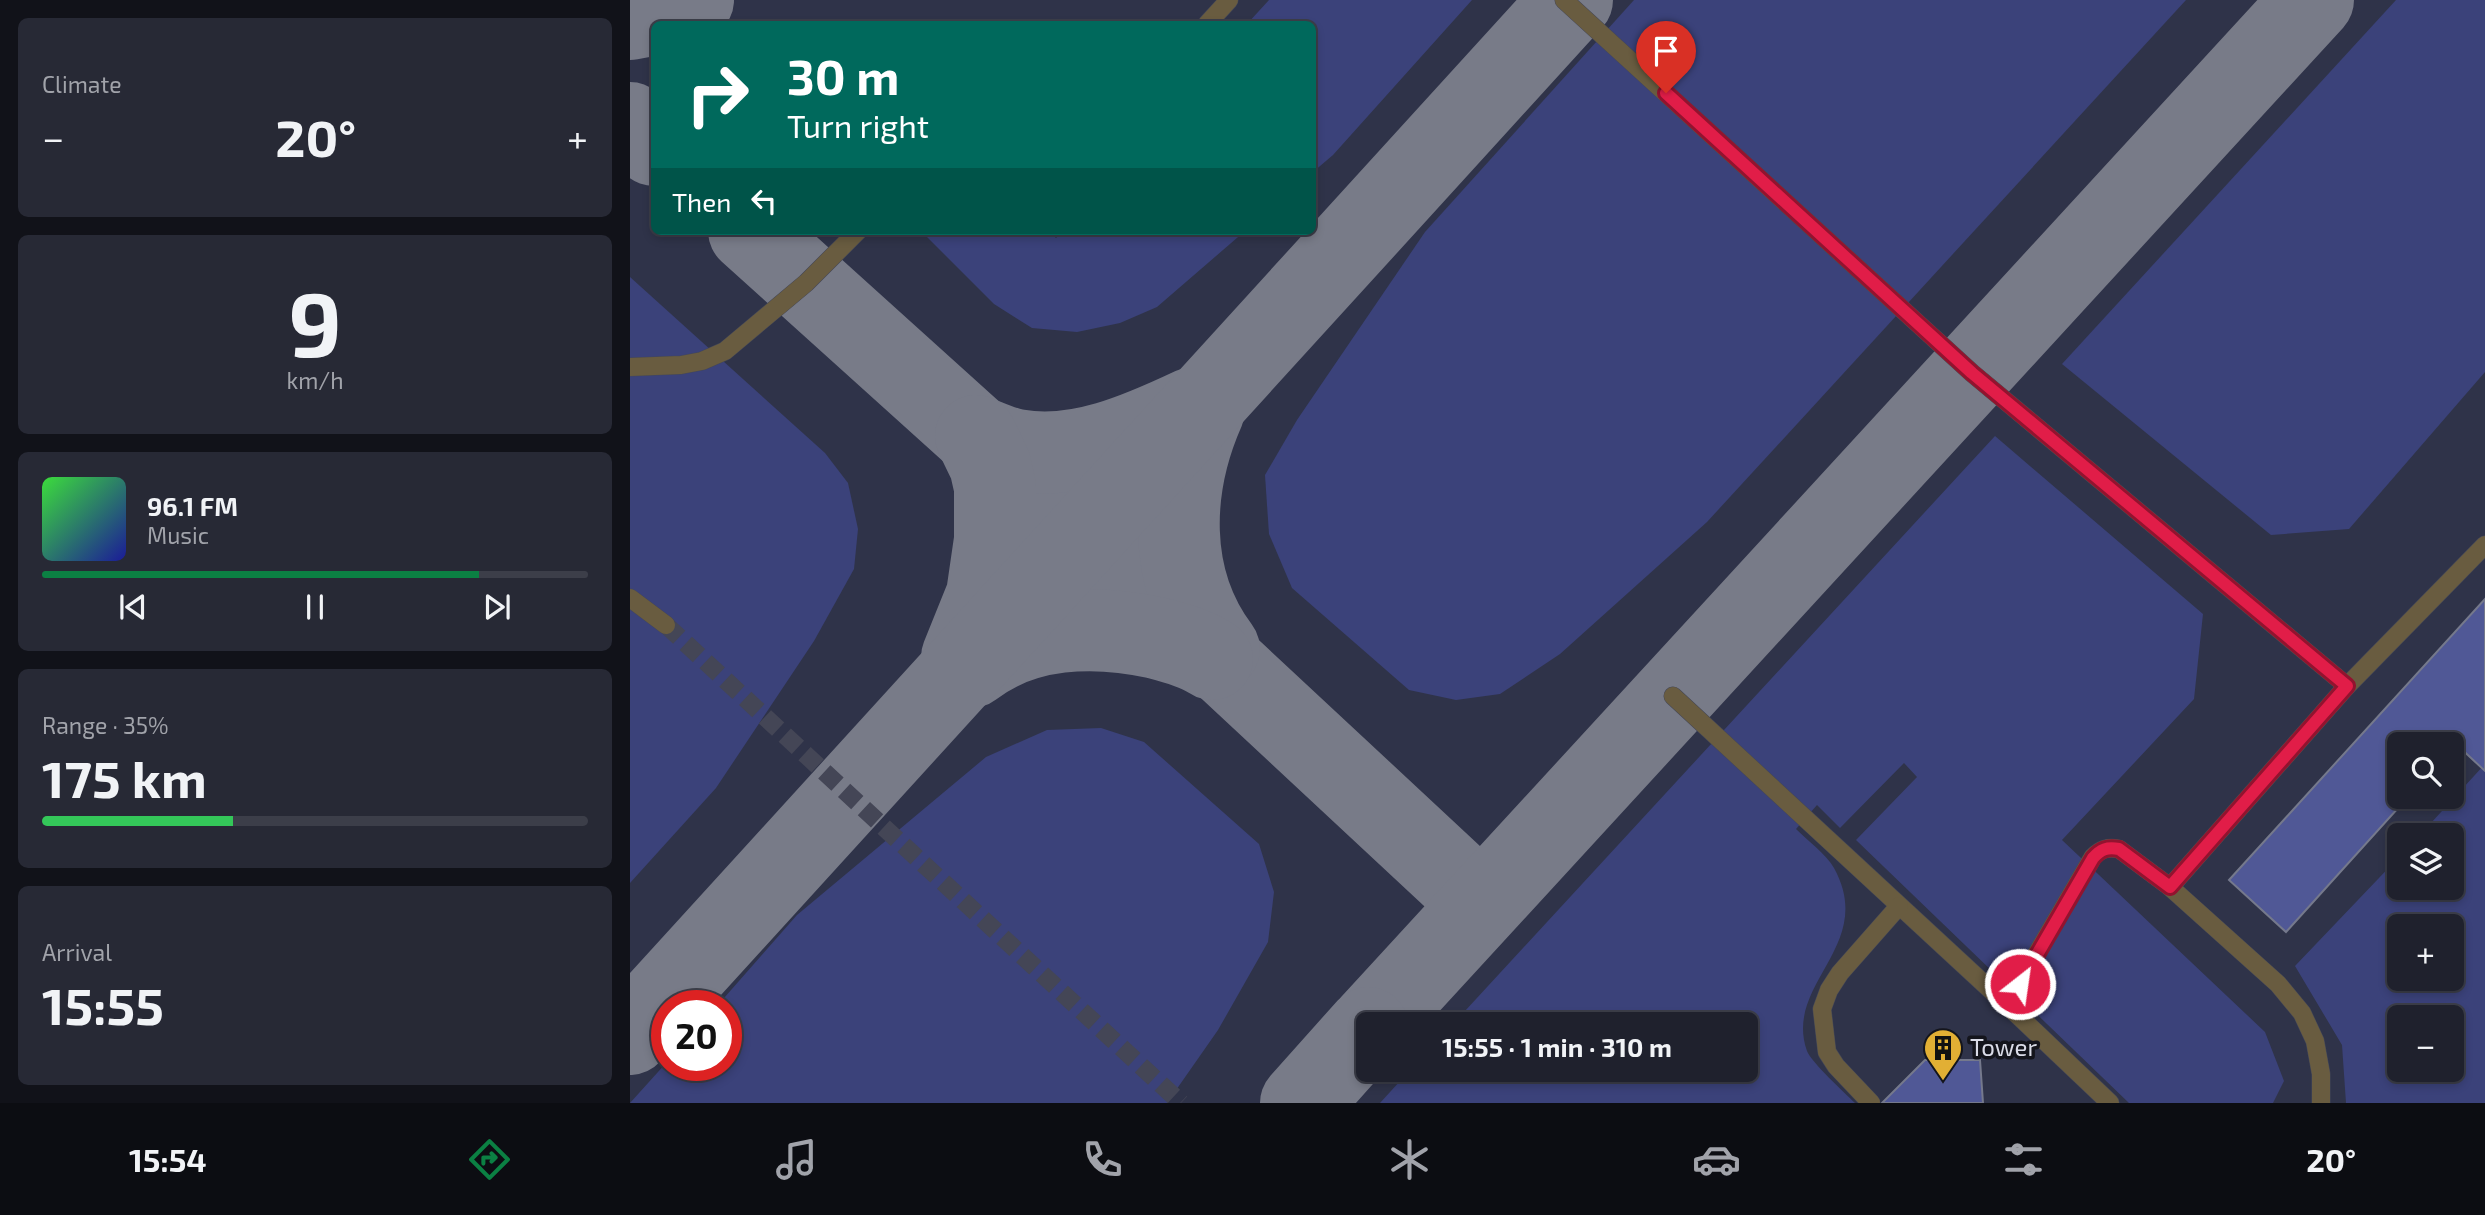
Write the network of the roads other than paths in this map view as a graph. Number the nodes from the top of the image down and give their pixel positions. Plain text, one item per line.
1 (1229, 0) edge
2 (1564, 0) edge
3 (1210, 21) edge
4 (854, 235) edge
5 (630, 367) edge
6 (2485, 545) edge
7 (630, 598) edge
8 (666, 625) tunnel mouth
9 (2347, 686) junction
10 (1672, 696) dead end
11 (2170, 887) junction
12 (1899, 906) junction
13 (2007, 1005) junction
14 (1871, 1103) edge
15 (2110, 1103) edge
16 (2320, 1103) edge

1 - 3 lane
2 - 9 lane
4 - 5 lane
6 - 9 lane
7 - 8 lane
9 - 11 lane
10 - 12 lane
11 - 13 lane
11 - 16 lane
12 - 13 lane
12 - 14 lane
13 - 15 lane

